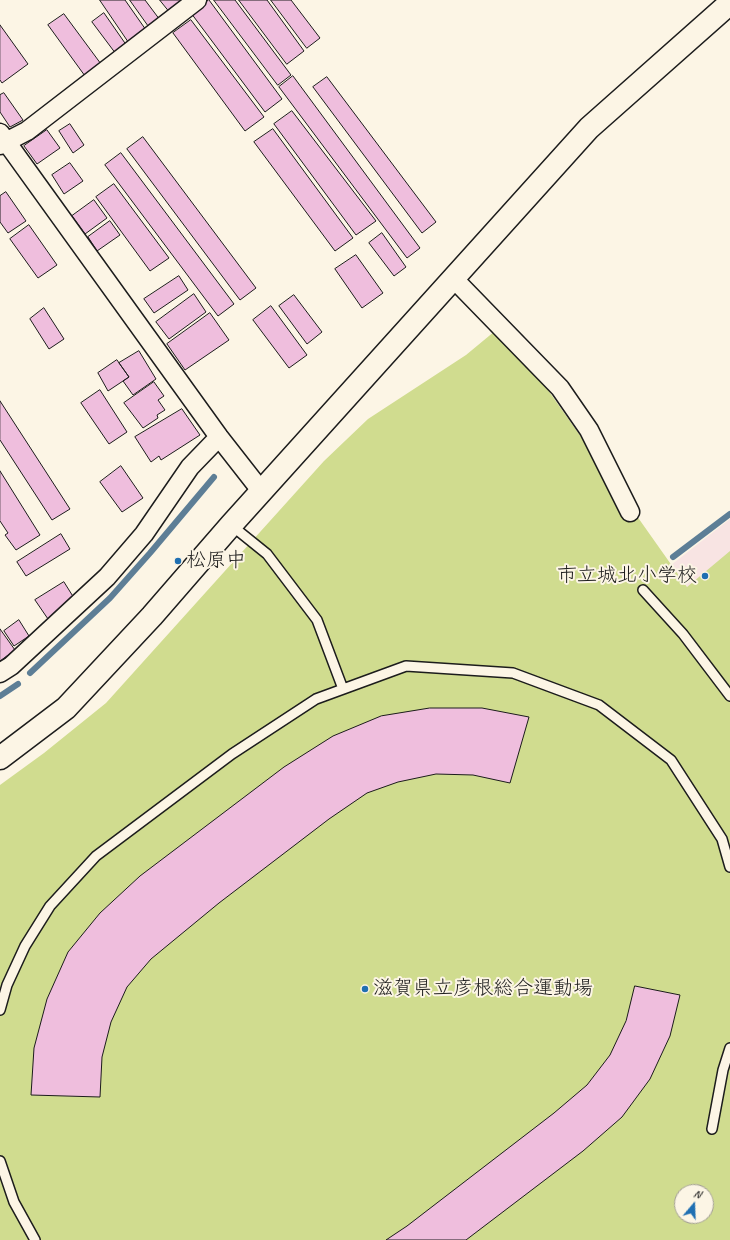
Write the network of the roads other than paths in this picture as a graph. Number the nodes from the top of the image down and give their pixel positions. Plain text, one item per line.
1 (196, 0) edge
2 (730, 3) edge
3 (2, 140) edge
4 (454, 279) junction
5 (219, 437) junction
6 (262, 492) junction
7 (630, 512) dead end
8 (231, 525) junction
9 (643, 590) dead end
10 (0, 673) edge
11 (343, 689) junction
12 (730, 696) edge
13 (0, 758) edge
14 (730, 867) edge
15 (0, 1010) edge
16 (730, 1048) edge
17 (727, 1068) edge
18 (712, 1129) dead end
19 (0, 1161) edge
20 (34, 1240) edge

1 - 3 street
2 - 4 street
3 - 5 street
4 - 6 street
4 - 7 street
5 - 6 street
5 - 10 street
6 - 8 street
8 - 11 lane
8 - 13 street
9 - 12 lane
11 - 14 lane
11 - 15 lane
16 - 17 lane
17 - 18 lane
19 - 20 lane

